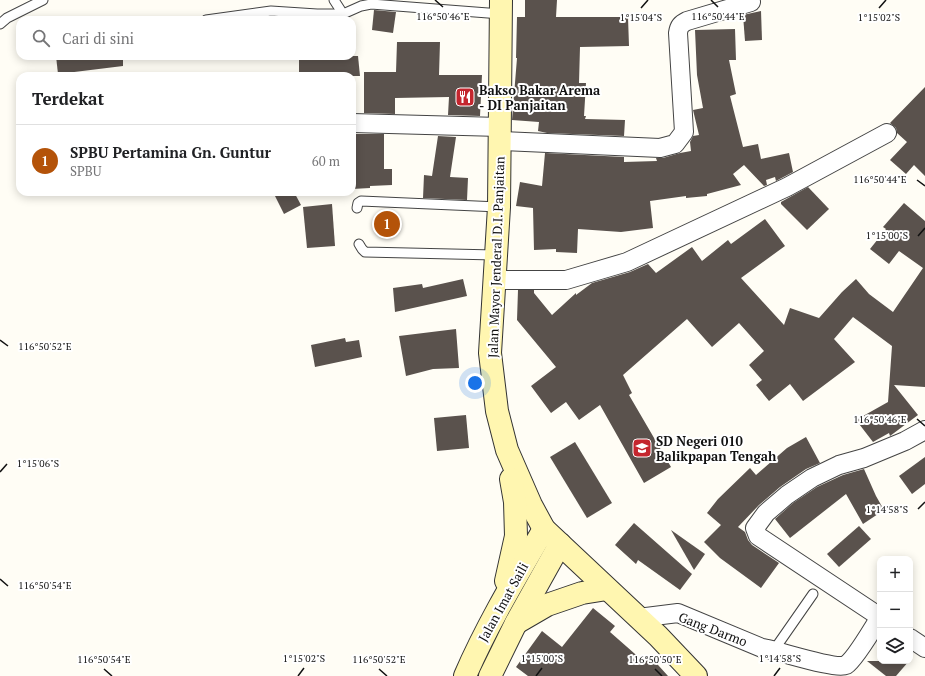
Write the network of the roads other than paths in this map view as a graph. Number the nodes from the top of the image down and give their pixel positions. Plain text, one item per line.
1 (43, 0) edge
2 (334, 0) edge
3 (751, 2) dead end
4 (501, 7) edge
5 (343, 14) junction
6 (235, 16) edge
7 (0, 24) edge
8 (356, 123) edge
9 (887, 133) dead end
10 (500, 134) junction
11 (499, 207) junction
12 (356, 208) dead end
13 (359, 244) dead end
14 (495, 255) junction
15 (494, 280) junction
16 (925, 430) edge
17 (507, 450) junction
18 (544, 529) junction
19 (560, 544) junction
20 (607, 589) junction
21 (813, 594) dead end
22 (502, 602) junction
23 (877, 615) edge
24 (638, 618) junction
25 (877, 621) edge
26 (516, 623) junction
27 (913, 640) edge
28 (925, 648) edge
29 (774, 650) junction
30 (465, 676) edge
31 (490, 676) edge
32 (696, 676) edge

1 - 7 lane
2 - 5 lane
3 - 10 street
4 - 5 lane
4 - 10 main road, Jalan Mayor Jenderal D.I. Panjaitan
5 - 6 lane
8 - 10 street
9 - 15 street
10 - 11 main road, Jalan Mayor Jenderal D.I. Panjaitan
11 - 12 lane
11 - 14 main road, Jalan Mayor Jenderal D.I. Panjaitan
13 - 14 lane
14 - 15 main road, Jalan Mayor Jenderal D.I. Panjaitan
15 - 17 main road, Jalan Mayor Jenderal D.I. Panjaitan
16 - 23 street
17 - 18 main road, Jalan Mayor Jenderal D.I. Panjaitan
17 - 22 main road
18 - 19 main road, Jalan Mayor Jenderal D.I. Panjaitan
18 - 22 main road, Jalan Imat Saili
19 - 20 main road
19 - 26 main road, Jalan Imat Saili
20 - 24 main road
20 - 26 main road
21 - 29 lane
22 - 30 main road, Jalan Imat Saili
24 - 29 street, Gang Darmo
24 - 32 main road
25 - 29 street, Gang Darmo
26 - 31 main road, Jalan Imat Saili
27 - 28 street

